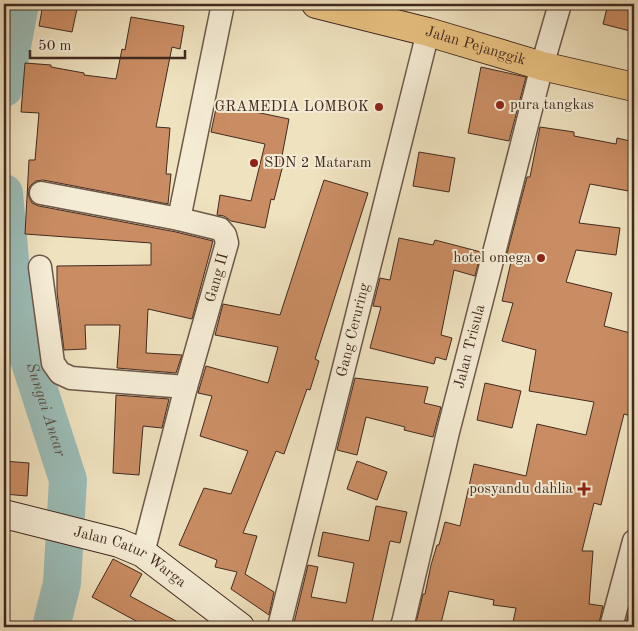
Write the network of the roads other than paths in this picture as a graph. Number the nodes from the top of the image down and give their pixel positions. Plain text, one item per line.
1 (223, 4) edge
2 (316, 4) edge
3 (560, 4) edge
4 (380, 11) edge
5 (428, 32) junction
6 (542, 66) junction
7 (634, 87) edge
8 (41, 193) dead end
9 (179, 219) junction
10 (40, 267) dead end
11 (186, 387) junction
12 (6, 514) edge
13 (634, 541) edge
14 (131, 548) junction
15 (240, 627) edge
16 (279, 627) edge
17 (401, 627) edge
18 (612, 627) edge

1 - 9 street
2 - 4 main road, Jalan Pejanggik
3 - 6 street, Jalan Trisula
4 - 5 main road, Jalan Pejanggik
5 - 6 main road, Jalan Pejanggik
5 - 16 street, Gang Ceruring
6 - 7 main road, Jalan Pejanggik
6 - 17 street, Jalan Trisula
8 - 9 street
9 - 11 street, Gang II
10 - 11 street
11 - 14 street, Gang II
12 - 14 main road, Jalan Catur Warga
13 - 18 street
14 - 15 main road, Jalan Catur Warga

